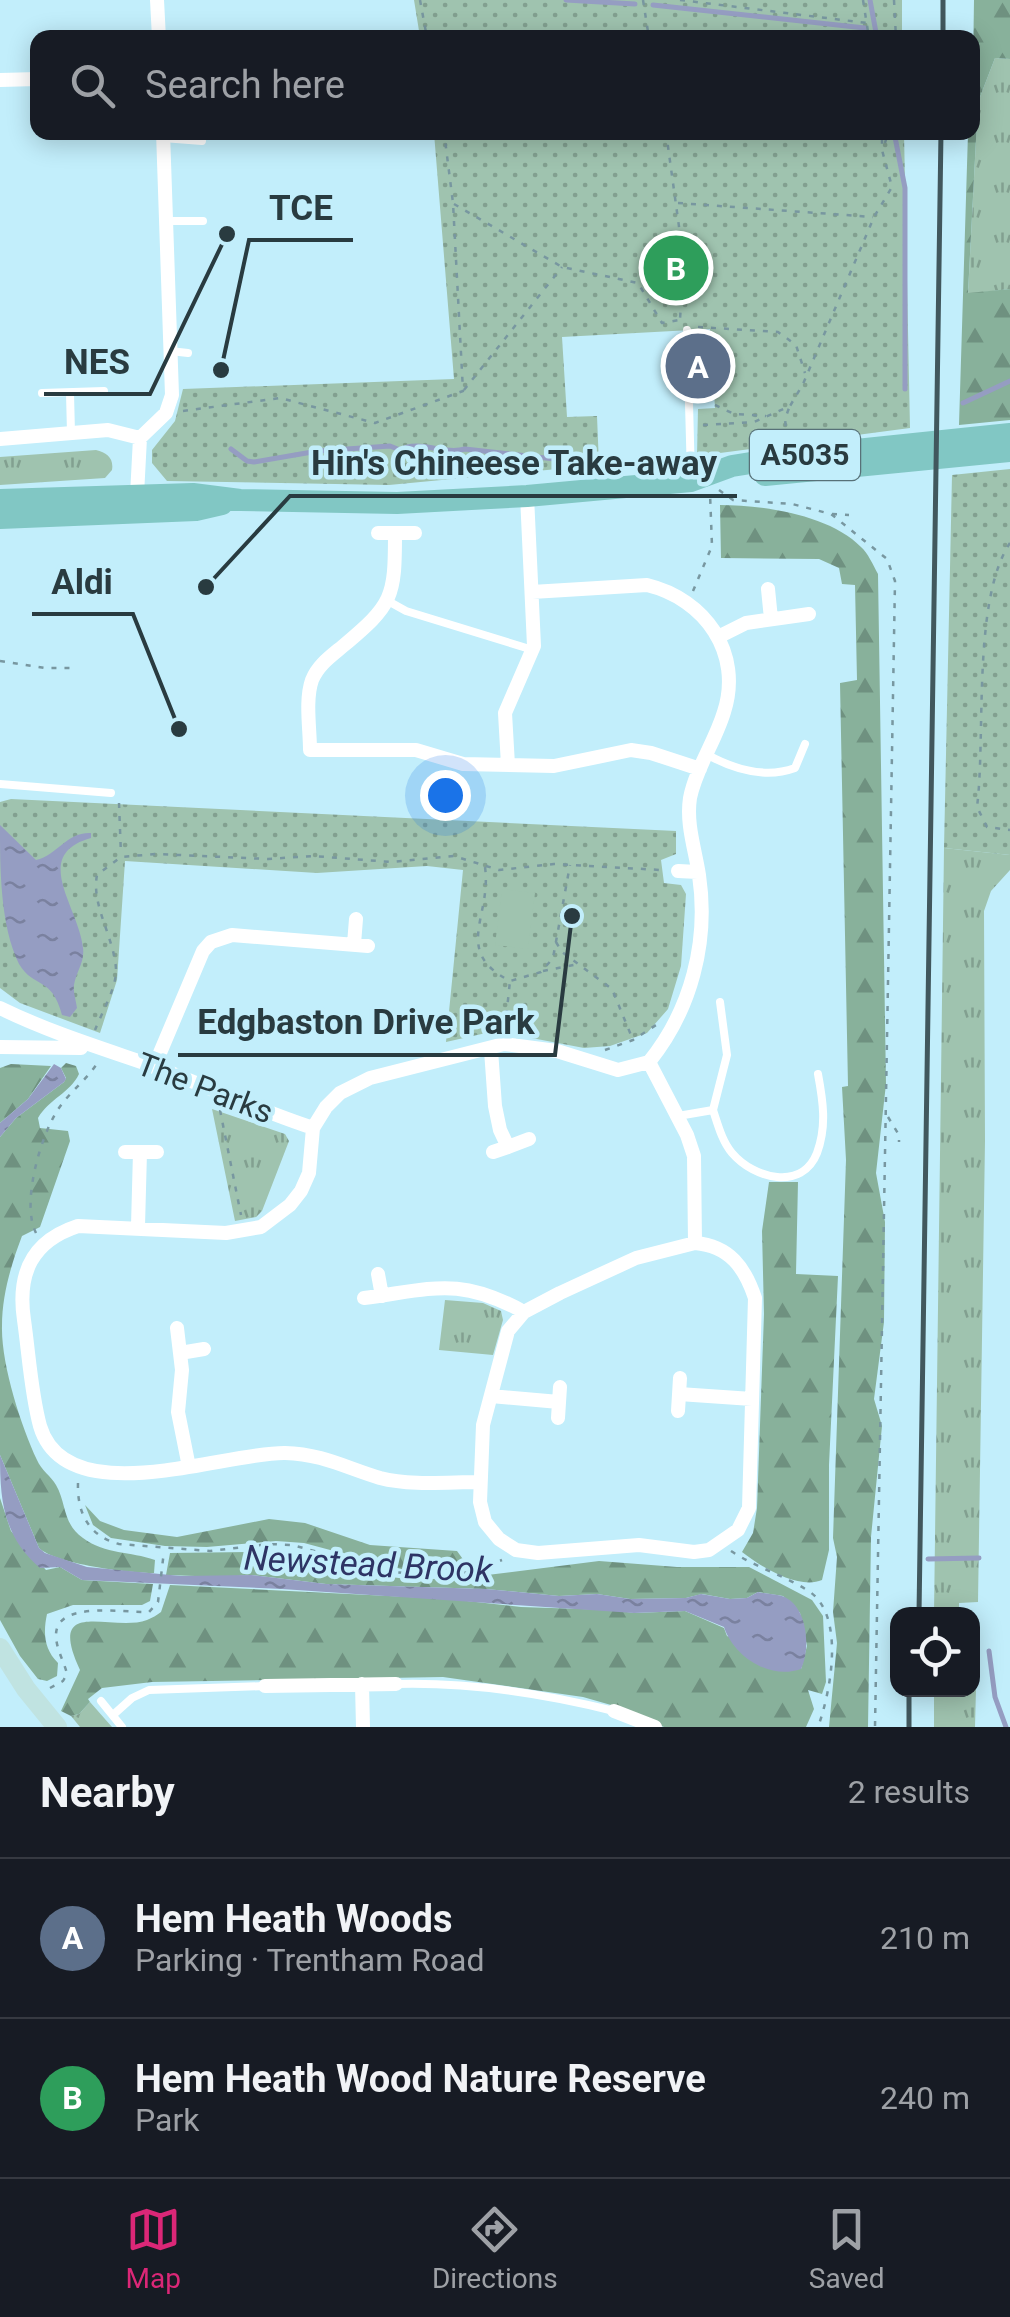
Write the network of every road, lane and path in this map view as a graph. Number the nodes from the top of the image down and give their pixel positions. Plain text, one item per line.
1 (157, 0) edge
2 (420, 0) edge
3 (643, 0) edge
4 (680, 0) edge
5 (862, 0) edge
6 (894, 0) edge
7 (866, 23) junction
8 (159, 30) edge
9 (426, 30) edge
10 (649, 30) edge
11 (867, 30) edge
12 (896, 30) edge
13 (30, 79) edge
14 (0, 80) edge
15 (163, 140) edge
16 (196, 140) edge
17 (445, 140) edge
18 (667, 140) edge
19 (884, 140) edge
20 (202, 141) dead end
21 (453, 203) junction
22 (678, 203) junction
23 (874, 216) junction
24 (166, 221) junction
25 (203, 221) dead end
26 (562, 267) junction
27 (680, 319) junction
28 (687, 330) dead end
29 (170, 351) junction
30 (188, 354) dead end
31 (805, 374) junction
32 (463, 391) junction
33 (70, 392) junction
34 (104, 392) dead end
35 (42, 393) dead end
36 (715, 405) dead end
37 (790, 406) junction
38 (166, 413) junction
39 (768, 416) junction
40 (16, 422) dead end
41 (691, 426) junction
42 (71, 433) junction
43 (1010, 434) edge
44 (140, 438) junction
45 (8, 439) edge
46 (962, 448) junction
47 (1010, 451) edge
48 (903, 454) junction
49 (788, 457) junction
50 (700, 479) junction
51 (137, 495) junction
52 (526, 496) junction
53 (0, 500) edge
54 (240, 500) junction
55 (831, 514) junction
56 (850, 515) dead end
57 (0, 518) edge
58 (378, 533) dead end
59 (414, 533) dead end
60 (396, 534) junction
61 (1010, 543) edge
62 (768, 589) dead end
63 (532, 592) junction
64 (388, 601) junction
65 (688, 604) junction
66 (808, 614) dead end
67 (771, 619) junction
68 (718, 638) junction
69 (534, 650) junction
70 (0, 662) edge
71 (76, 668) dead end
72 (805, 744) dead end
73 (706, 754) junction
74 (508, 765) junction
75 (700, 770) junction
76 (0, 784) edge
77 (112, 793) joint
78 (1010, 830) edge
79 (121, 857) junction
80 (571, 864) junction
81 (485, 865) junction
82 (678, 871) joint
83 (698, 872) junction
84 (356, 919) dead end
85 (555, 941) junction
86 (581, 964) junction
87 (541, 972) junction
88 (510, 982) junction
89 (720, 1002) dead end
90 (0, 1008) edge
91 (659, 1023) dead end
92 (633, 1040) junction
93 (0, 1047) edge
94 (498, 1047) junction
95 (97, 1049) junction
96 (580, 1058) junction
97 (649, 1062) junction
98 (154, 1067) junction
99 (818, 1074) dead end
100 (217, 1094) junction
101 (712, 1110) junction
102 (678, 1116) junction
103 (888, 1117) junction
104 (312, 1128) junction
105 (529, 1139) dead end
106 (900, 1142) dead end
107 (157, 1152) dead end
108 (138, 1226) junction
109 (245, 1231) junction
110 (695, 1243) junction
111 (42, 1244) junction
112 (378, 1274) dead end
113 (382, 1296) junction
114 (364, 1298) dead end
115 (524, 1312) junction
116 (177, 1328) dead end
117 (204, 1349) dead end
118 (180, 1353) junction
119 (491, 1396) junction
120 (752, 1399) junction
121 (559, 1402) dead end
122 (678, 1411) dead end
123 (79, 1466) junction
124 (188, 1467) junction
125 (479, 1482) junction
126 (723, 1542) junction
127 (164, 1550) junction
128 (516, 1550) junction
129 (0, 1648) edge
130 (362, 1684) junction
131 (396, 1684) joint
132 (265, 1686) joint
133 (34, 1700) junction
134 (101, 1702) dead end
135 (614, 1711) joint
136 (112, 1715) junction
137 (57, 1727) edge
138 (122, 1727) edge
139 (363, 1727) edge
140 (654, 1727) edge
141 (818, 1727) edge
142 (875, 1727) edge

1 - 8 street
2 - 9 path
3 - 10 path
4 - 7 path
5 - 7 path
6 - 12 path
7 - 11 path
13 - 14 street
15 - 24 street
16 - 20 lane
17 - 21 path
18 - 22 path
19 - 23 path
21 - 26 path
21 - 32 path
22 - 23 path
22 - 27 path
23 - 31 path
24 - 25 lane
24 - 29 street
26 - 27 path
26 - 32 path
27 - 31 path
28 - 41 lane
29 - 30 lane
29 - 38 street
31 - 37 path
32 - 38 path
33 - 34 lane
33 - 35 lane
33 - 42 lane
36 - 39 path
37 - 39 path
37 - 49 path
38 - 44 street
39 - 41 path
40 - 45 lane
41 - 50 lane
42 - 44 street
42 - 45 street
43 - 46 main road, A5035
44 - 51 street
46 - 47 main road, A5035
46 - 48 main road, A5035
48 - 49 main road, A5035
48 - 50 main road, A5035
49 - 50 main road, A5035
50 - 52 main road, A5035
50 - 55 path
50 - 65 path
51 - 53 main road, A5035
51 - 54 main road, A5035
52 - 54 main road, A5035
52 - 63 street
54 - 57 main road, A5035
55 - 56 path
55 - 103 path
58 - 60 street
59 - 60 street
60 - 64 street
61 - 78 path
62 - 67 street
63 - 65 street
63 - 69 street
64 - 69 lane
64 - 74 street
65 - 68 street
66 - 67 street
67 - 68 street
68 - 73 street
69 - 74 street
70 - 71 path
72 - 73 lane
73 - 75 street
74 - 75 street
75 - 83 street
76 - 77 lane
77 - 79 path
79 - 81 path
79 - 95 path
80 - 81 path
80 - 82 path
80 - 85 path
81 - 88 path
82 - 83 street
83 - 97 street
84 - 98 street
85 - 86 path
85 - 87 path
86 - 87 path
86 - 92 path
87 - 88 path
88 - 94 path
89 - 101 lane
90 - 95 street, The Parks
91 - 92 path
92 - 96 path
93 - 95 street, The Parks
94 - 96 street
94 - 104 street
94 - 105 street
95 - 98 street, The Parks
95 - 111 path
96 - 97 street
97 - 102 street
98 - 100 street, The Parks
99 - 101 lane
100 - 104 street, The Parks
100 - 109 path
101 - 102 lane
102 - 110 street
103 - 106 path
103 - 142 path
104 - 109 street
107 - 108 street
108 - 109 street
108 - 111 street
110 - 115 street
110 - 120 street
111 - 123 street
112 - 113 street
113 - 114 street
113 - 115 street
115 - 119 street
116 - 118 street
117 - 118 street
118 - 124 street
119 - 121 street
119 - 125 street
120 - 122 street
120 - 126 street
123 - 124 street
123 - 127 path
124 - 125 street
125 - 128 street
126 - 128 street
126 - 141 path
127 - 128 path
127 - 133 path
129 - 133 main road
130 - 131 street
130 - 132 street
130 - 139 street
131 - 135 lane
132 - 136 lane
133 - 137 main road
134 - 136 lane
135 - 140 street
136 - 138 lane

